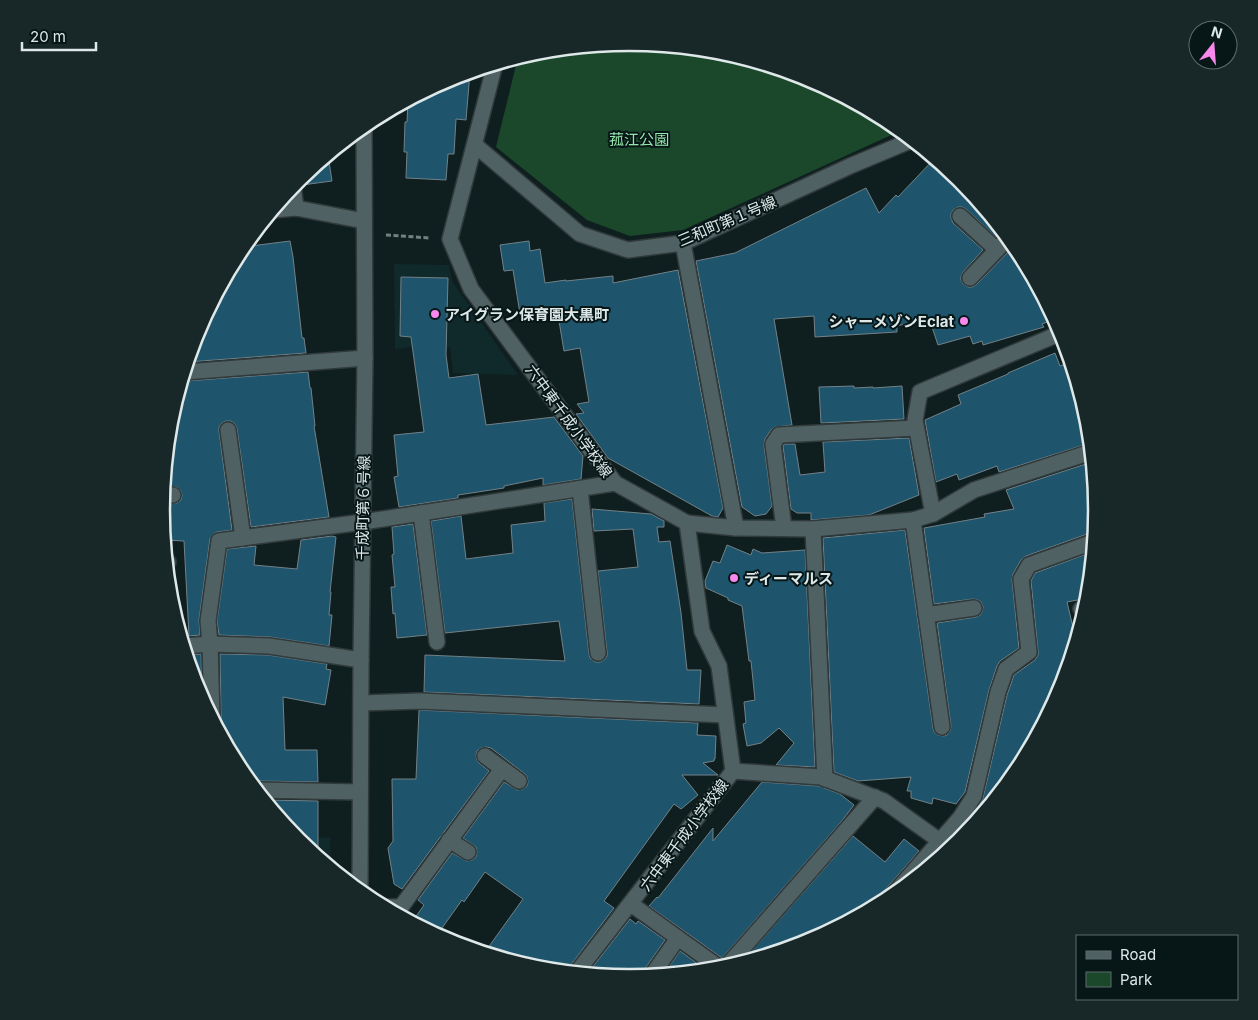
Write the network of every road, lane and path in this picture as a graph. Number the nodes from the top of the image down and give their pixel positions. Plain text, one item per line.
1 (493, 72) edge
2 (364, 136) edge
3 (904, 143) edge
4 (475, 145) junction
5 (294, 197) edge
6 (296, 208) junction
7 (283, 209) edge
8 (960, 216) dead end
9 (364, 221) junction
10 (386, 235) dead end
11 (450, 239) junction
12 (683, 243) junction
13 (1002, 244) edge
14 (997, 250) junction
15 (970, 278) dead end
16 (1054, 336) edge
17 (364, 358) junction
18 (192, 371) edge
19 (916, 428) junction
20 (228, 430) dead end
21 (1084, 454) edge
22 (614, 484) junction
23 (580, 489) junction
24 (421, 513) junction
25 (933, 514) junction
26 (913, 520) junction
27 (363, 522) junction
28 (687, 523) junction
29 (736, 528) junction
30 (784, 528) junction
31 (813, 529) junction
32 (243, 538) junction
33 (1087, 544) edge
34 (974, 608) dead end
35 (926, 615) junction
36 (437, 642) dead end
37 (210, 644) junction
38 (191, 645) edge
39 (598, 653) dead end
40 (361, 660) junction
41 (212, 700) edge
42 (361, 702) junction
43 (725, 715) junction
44 (942, 728) dead end
45 (485, 756) dead end
46 (502, 768) junction
47 (733, 771) junction
48 (825, 779) junction
49 (519, 781) dead end
50 (266, 790) edge
51 (360, 792) junction
52 (875, 797) junction
53 (449, 840) junction
54 (940, 841) junction
55 (944, 842) edge
56 (468, 852) dead end
57 (919, 865) edge
58 (360, 881) edge
59 (631, 904) junction
60 (400, 907) edge
61 (678, 938) junction
62 (736, 956) edge
63 (711, 961) edge
64 (582, 966) edge
65 (657, 968) edge

1 - 4 street
2 - 9 street, 千成町第６号線
3 - 12 street, 三和町第１号線
4 - 11 street
4 - 12 street, 三和町第１号線
5 - 6 street
6 - 7 street
6 - 9 street
8 - 14 street
9 - 17 street, 千成町第６号線
10 - 11 path
11 - 22 street, 六中東千成小学校線
12 - 29 street
13 - 14 street
14 - 15 street
16 - 19 street
17 - 18 street
17 - 27 street, 千成町第６号線
19 - 25 street
19 - 30 street
20 - 32 street
21 - 25 street
22 - 23 street
22 - 28 street, 六中東千成小学校線
23 - 24 street
23 - 39 street
24 - 27 street
24 - 36 street
25 - 26 street
26 - 31 street
26 - 35 street
27 - 32 street
27 - 40 street, 千成町第６号線
28 - 29 street
28 - 43 street, 六中東千成小学校線
29 - 30 street
30 - 31 street
31 - 48 street
32 - 37 street
33 - 54 street
34 - 35 street
35 - 44 street
37 - 38 street
37 - 40 street
37 - 41 street
40 - 42 street, 千成町第６号線
42 - 43 street
42 - 51 street, 千成町第６号線
43 - 47 street, 六中東千成小学校線
45 - 46 street
46 - 49 street
46 - 53 street
47 - 48 street
47 - 59 street, 六中東千成小学校線
48 - 52 street
50 - 51 street
51 - 58 street, 千成町第６号線
52 - 54 street
52 - 62 street
53 - 56 street
53 - 60 street
54 - 55 street
54 - 57 street
59 - 61 street
59 - 64 street, 六中東千成小学校線
61 - 63 street
61 - 65 street

